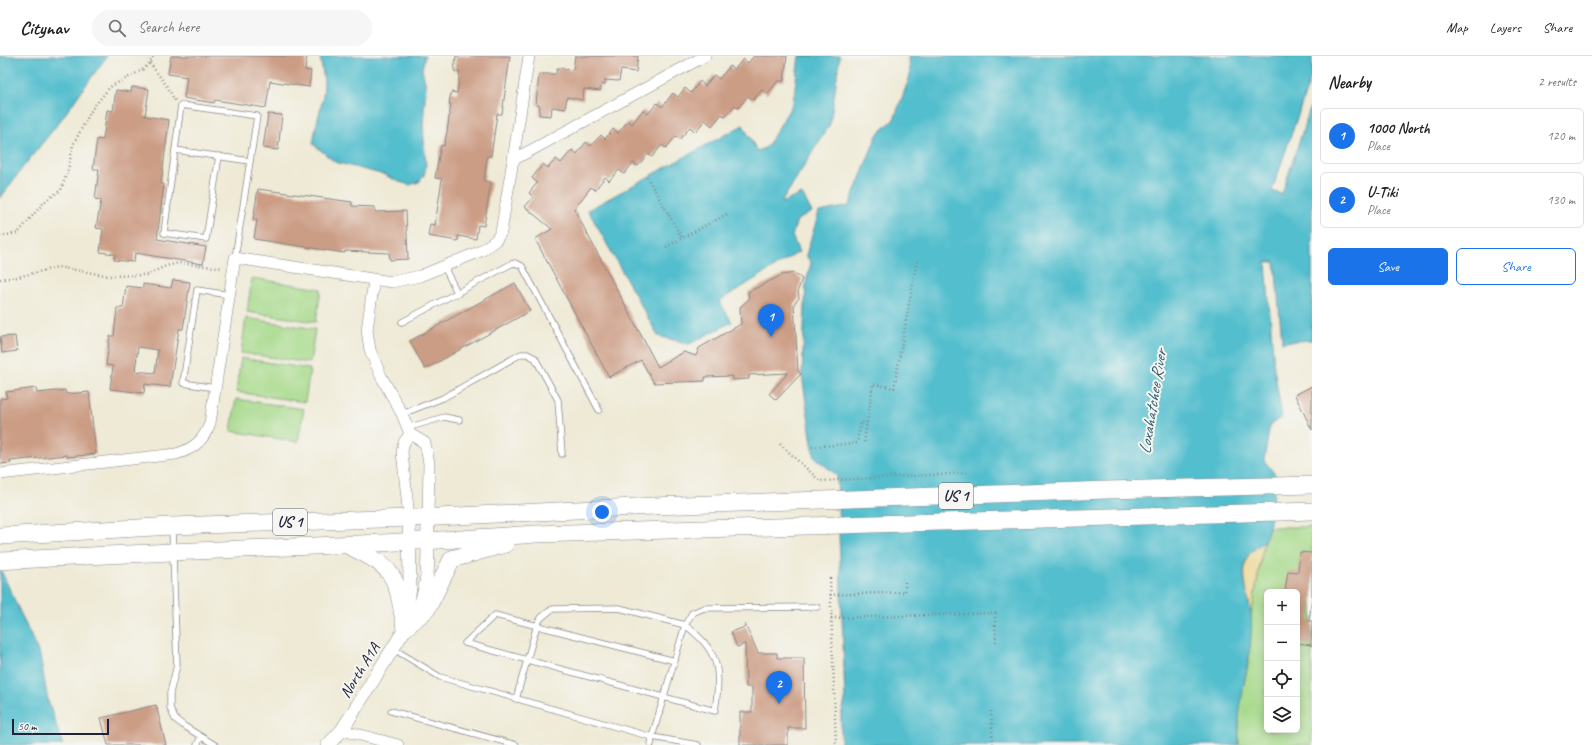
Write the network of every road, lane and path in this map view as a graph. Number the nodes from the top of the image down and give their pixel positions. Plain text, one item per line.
1 (153, 56) edge
2 (529, 56) edge
3 (705, 56) edge
4 (150, 63) junction
5 (181, 105) junction
6 (175, 150) junction
7 (219, 156) junction
8 (513, 160) junction
9 (250, 161) junction
10 (647, 177) dead end
11 (727, 214) dead end
12 (0, 236) edge
13 (682, 238) junction
14 (666, 247) dead end
15 (916, 260) dead end
16 (235, 262) junction
17 (444, 266) junction
18 (0, 279) edge
19 (374, 280) junction
20 (458, 294) junction
21 (230, 295) junction
22 (402, 322) dead end
23 (216, 388) junction
24 (599, 410) dead end
25 (402, 414) junction
26 (460, 420) dead end
27 (867, 423) junction
28 (408, 431) junction
29 (864, 442) dead end
30 (780, 444) dead end
31 (812, 447) dead end
32 (562, 454) dead end
33 (968, 473) dead end
34 (0, 474) edge
35 (1308, 485) edge
36 (1308, 511) edge
37 (409, 517) junction
38 (428, 517) junction
39 (172, 526) junction
40 (536, 534) junction
41 (0, 536) edge
42 (427, 541) junction
43 (409, 542) junction
44 (347, 545) junction
45 (172, 552) junction
46 (8, 560) edge
47 (830, 578) dead end
48 (904, 580) dead end
49 (830, 595) junction
50 (817, 607) dead end
51 (831, 618) junction
52 (537, 625) junction
53 (685, 625) junction
54 (405, 628) junction
55 (996, 644) dead end
56 (392, 648) junction
57 (527, 660) junction
58 (675, 661) junction
59 (665, 697) junction
60 (516, 699) junction
61 (391, 711) dead end
62 (992, 711) dead end
63 (342, 730) junction
64 (202, 737) junction
65 (652, 737) junction
66 (505, 744) edge
67 (197, 745) edge
68 (215, 745) edge
69 (328, 745) edge
70 (338, 745) edge
71 (398, 745) edge
72 (516, 745) edge
73 (651, 745) edge
74 (698, 745) edge
75 (836, 745) edge
76 (993, 745) edge

1 - 4 path
2 - 8 street
3 - 8 street
4 - 5 path
4 - 12 path
5 - 6 lane
5 - 9 lane
6 - 7 lane
6 - 7 lane
7 - 9 lane
8 - 17 street
9 - 16 lane
10 - 13 path
11 - 13 path
13 - 14 path
15 - 27 path
16 - 18 path
16 - 19 street
16 - 21 street
17 - 19 street
17 - 20 lane
19 - 25 street
20 - 22 lane
20 - 24 lane
21 - 23 street
21 - 23 lane
23 - 34 street
25 - 28 street
25 - 32 lane
26 - 28 lane
27 - 29 path
27 - 31 path
28 - 37 street
28 - 38 street
30 - 33 path
35 - 38 main road, US 1
36 - 40 main road, US 1
37 - 38 main road, US 1
37 - 39 main road, US 1
37 - 43 street, North A1A
38 - 42 street, North A1A
39 - 41 main road, US 1
39 - 45 lane
40 - 42 main road, US 1
40 - 54 main road
42 - 43 main road, US 1
42 - 54 street, North A1A
43 - 44 main road, US 1
43 - 54 street, North A1A
44 - 45 main road, US 1
44 - 54 main road
45 - 46 main road, US 1
45 - 64 lane
47 - 49 path
48 - 49 path
49 - 51 path
50 - 53 lane
51 - 55 path
51 - 75 path
52 - 53 lane
52 - 57 lane
52 - 57 lane
52 - 58 lane
53 - 58 lane
53 - 59 lane
54 - 56 street, North A1A
56 - 60 lane
56 - 63 street, North A1A
57 - 59 lane
57 - 60 lane
58 - 59 lane
59 - 65 lane
60 - 65 lane
61 - 66 lane
62 - 76 path
63 - 69 street, North A1A
63 - 70 street, North A1A
63 - 71 street
64 - 67 lane
64 - 68 lane
65 - 73 lane
65 - 74 lane
66 - 72 lane

